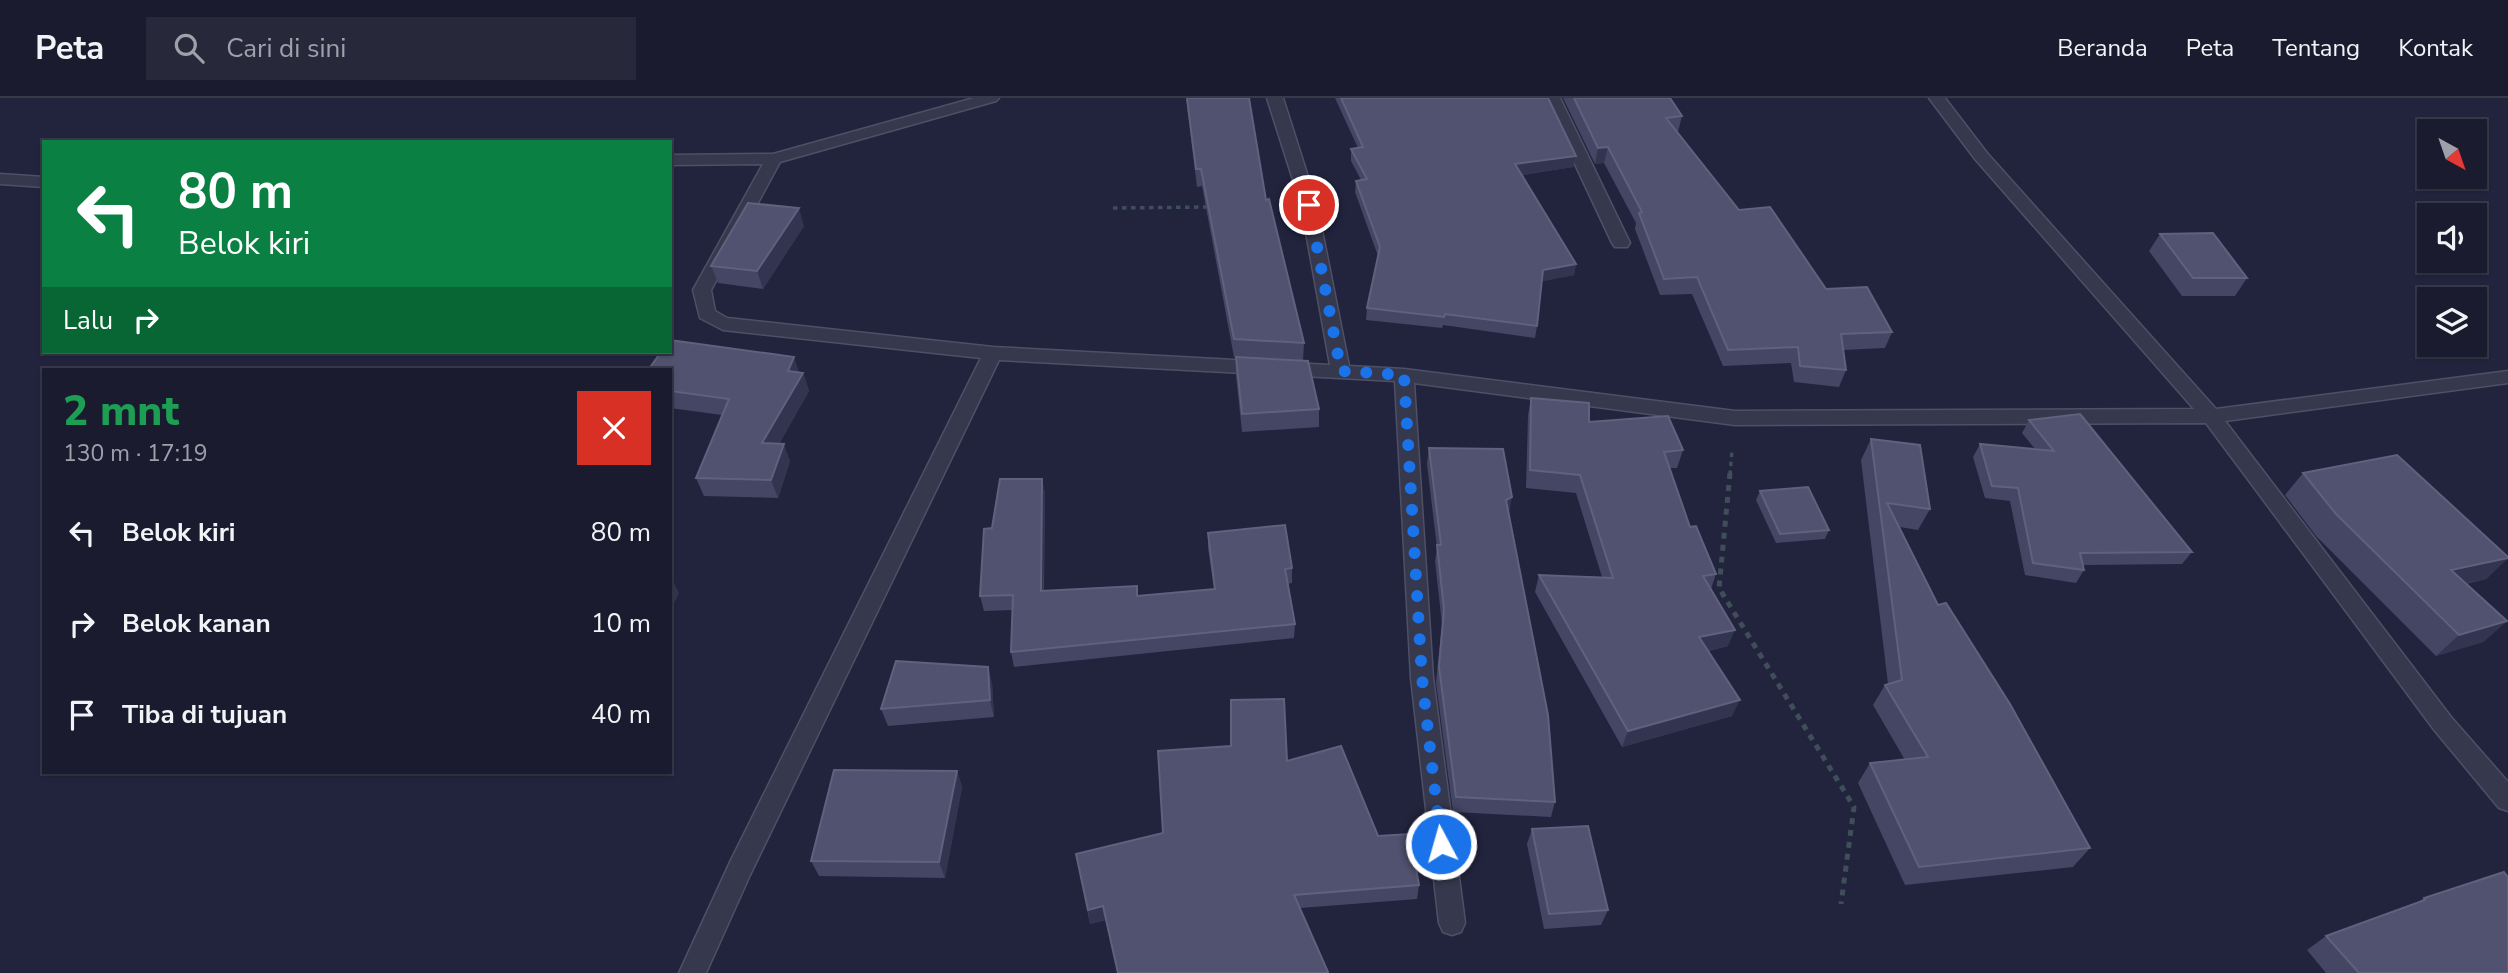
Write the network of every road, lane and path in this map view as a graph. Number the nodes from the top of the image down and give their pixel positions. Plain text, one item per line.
1 (991, 98) edge
2 (1275, 98) edge
3 (1552, 98) edge
4 (1937, 98) edge
5 (774, 159) junction
6 (672, 160) edge
7 (0, 179) edge
8 (42, 182) edge
9 (1218, 207) edge
10 (1113, 208) dead end
11 (1621, 243) dead end
12 (993, 353) junction
13 (1341, 371) junction
14 (1404, 375) junction
15 (2508, 377) edge
16 (2211, 416) junction
17 (1735, 418) junction
18 (2508, 800) edge
19 (1841, 904) dead end
20 (1452, 923) dead end
21 (692, 973) edge

1 - 5 street
2 - 13 street
3 - 11 street
4 - 16 street
5 - 6 street
5 - 12 street
7 - 8 street
9 - 10 path
12 - 13 street
12 - 21 street
13 - 14 street
14 - 17 street
14 - 20 street
15 - 16 street
16 - 17 street
16 - 18 street
17 - 19 path

